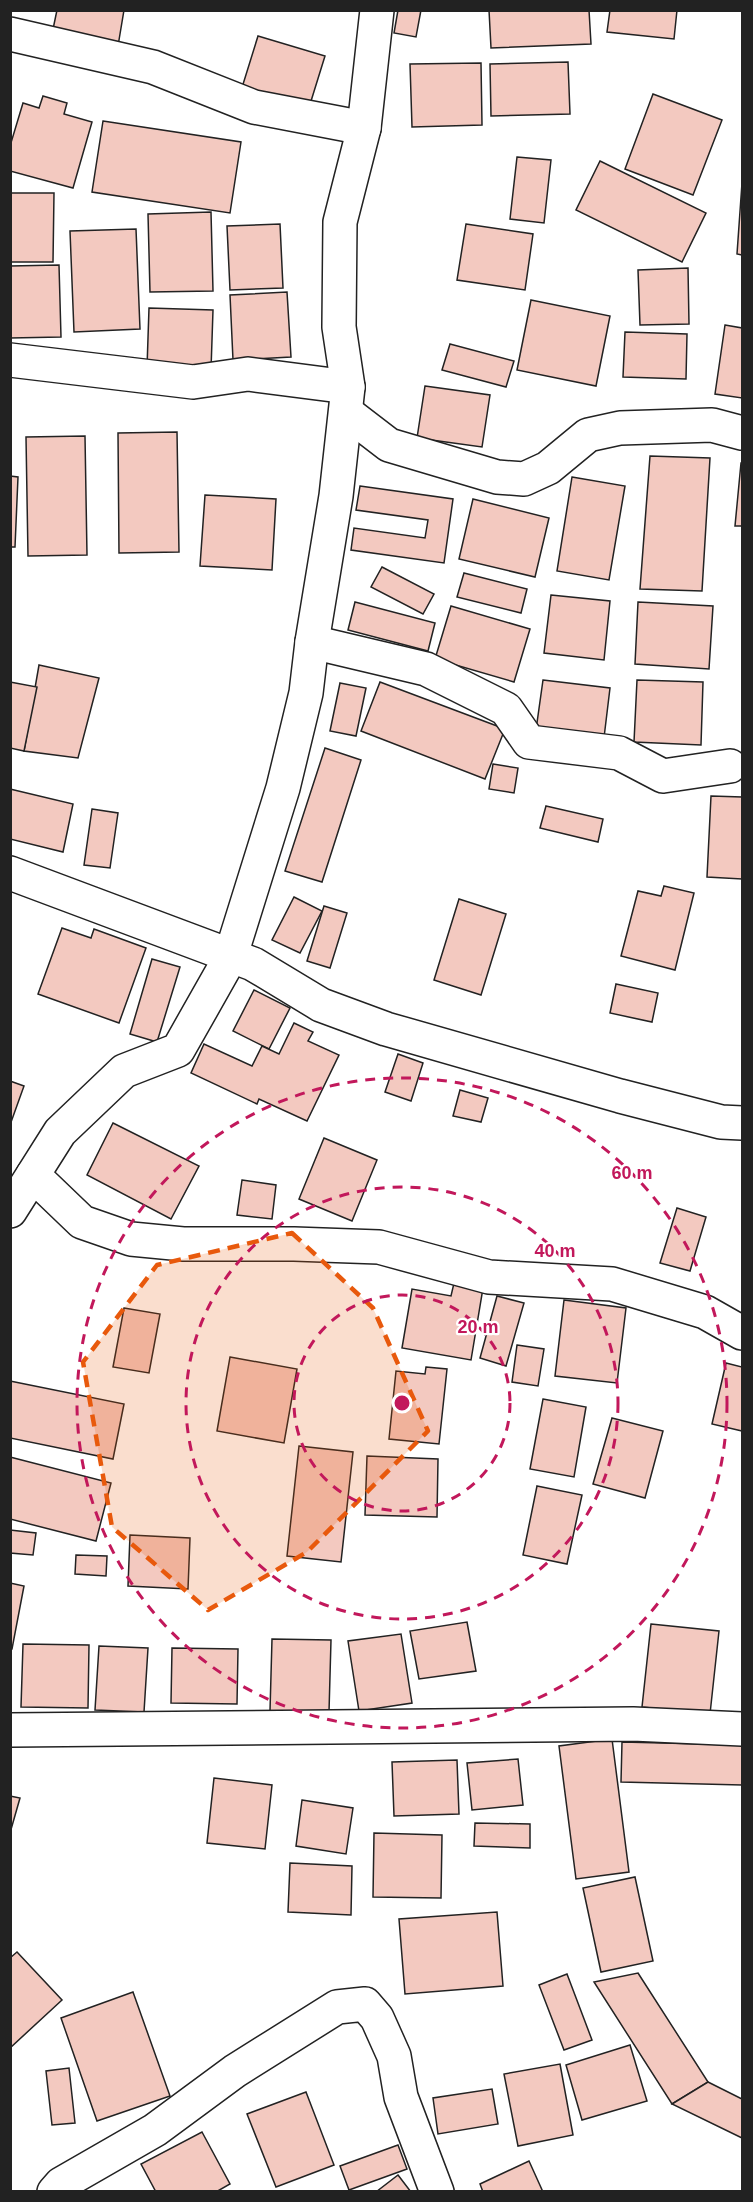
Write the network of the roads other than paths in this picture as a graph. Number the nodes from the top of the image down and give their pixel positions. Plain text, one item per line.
1 (377, 10) edge
2 (10, 34) edge
3 (364, 128) junction
4 (10, 360) edge
5 (347, 399) junction
6 (742, 433) edge
7 (312, 642) junction
8 (730, 766) dead end
9 (10, 873) edge
10 (230, 958) junction
11 (742, 1124) edge
12 (33, 1175) junction
13 (10, 1211) edge
14 (742, 1333) edge
15 (10, 1730) edge
16 (742, 1730) edge
17 (54, 2192) edge
18 (437, 2192) edge

1 - 3 street
2 - 3 street
3 - 5 street
4 - 5 street
5 - 6 street
5 - 7 street
7 - 8 street
7 - 10 street
9 - 10 street
10 - 11 street
10 - 12 street
12 - 13 street
12 - 14 street
15 - 16 street
17 - 18 street

